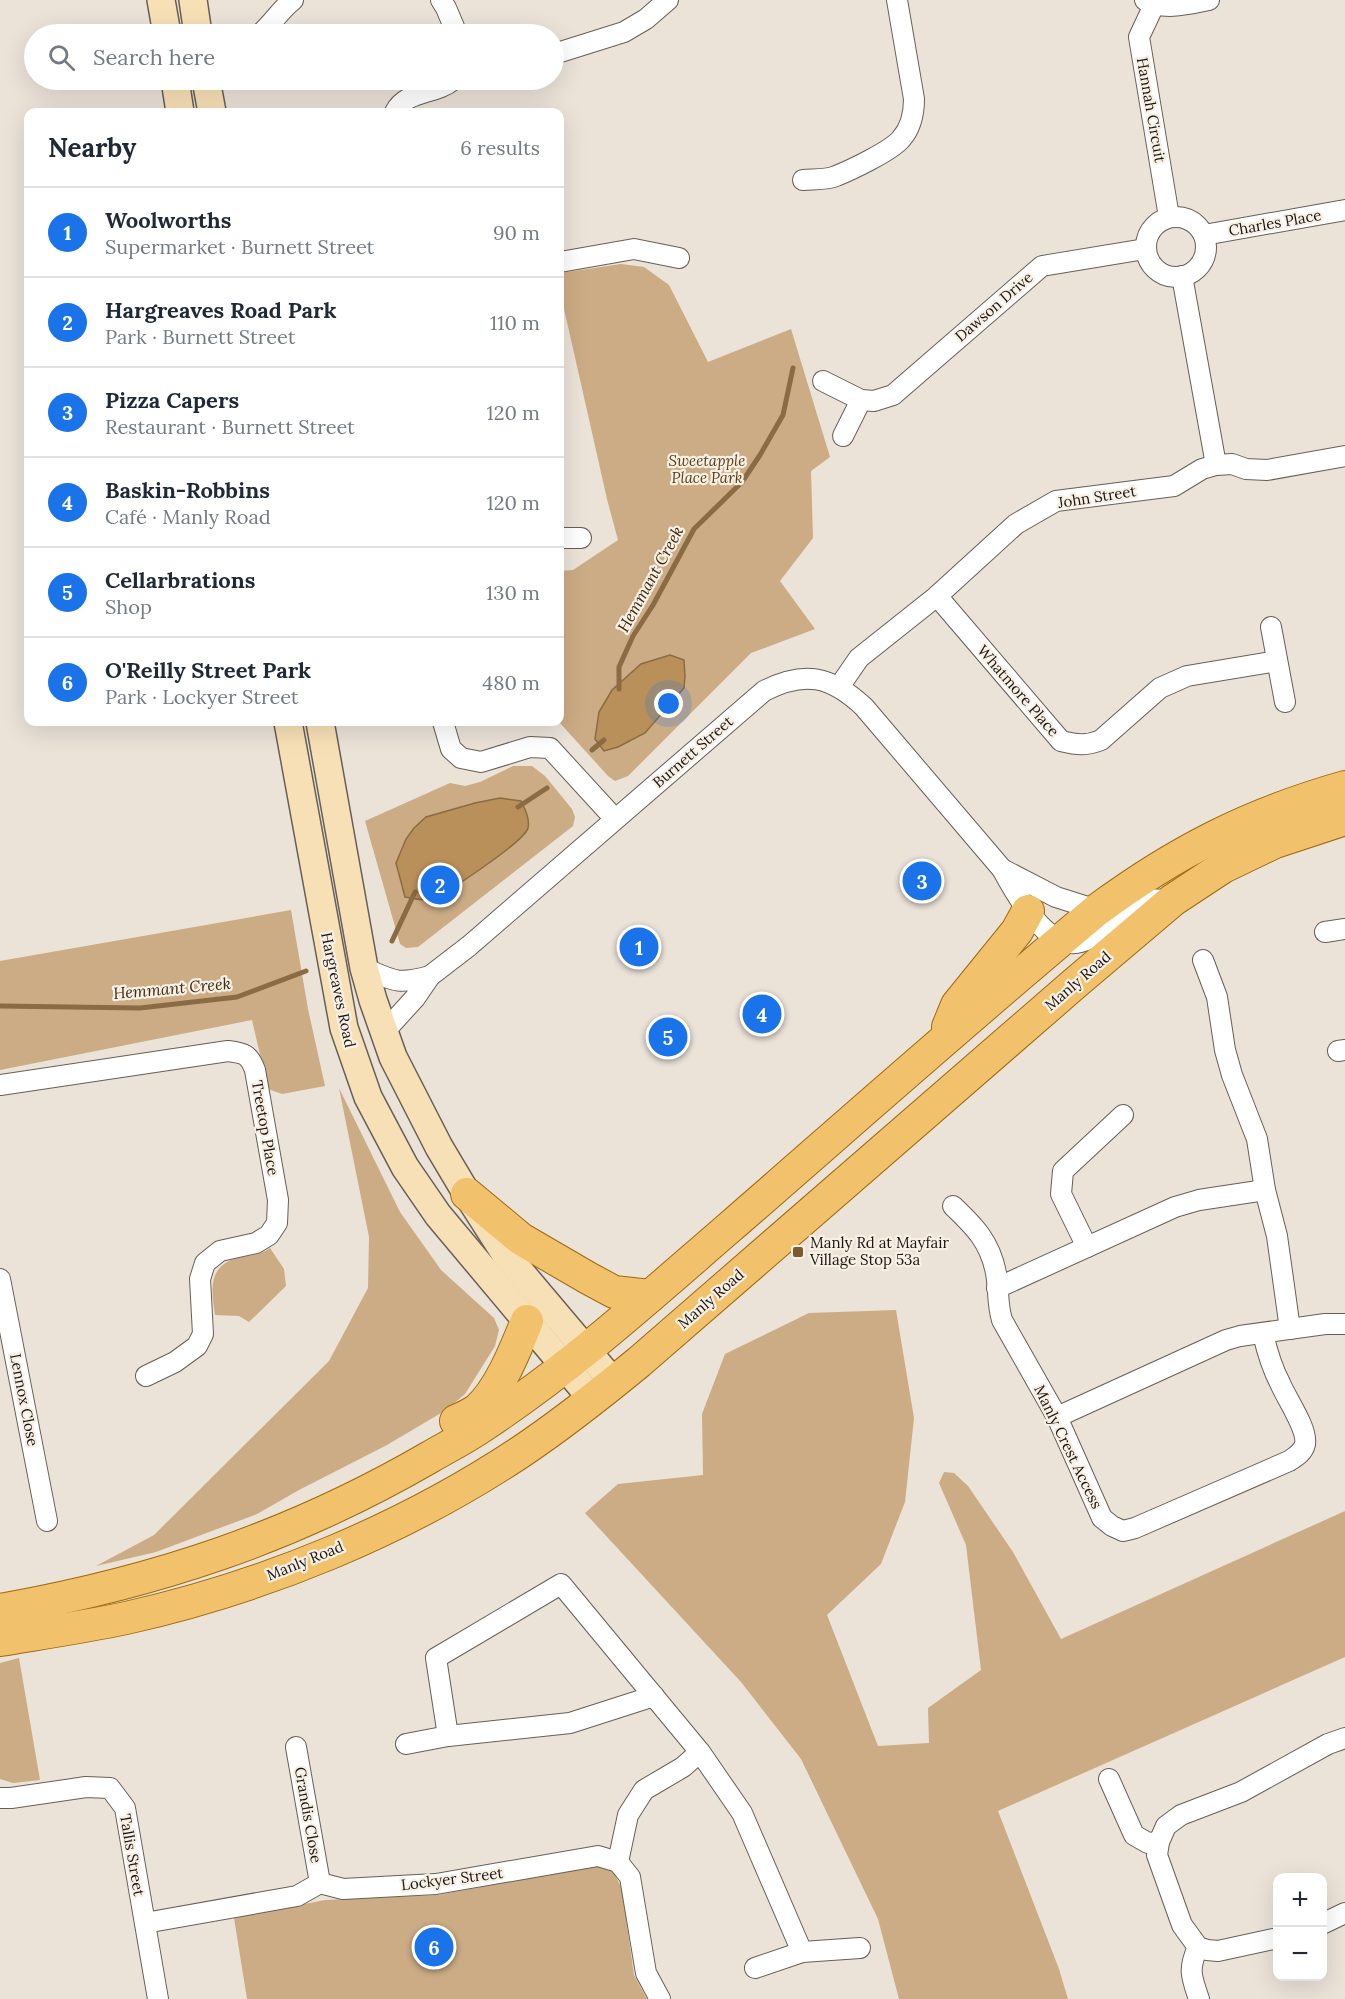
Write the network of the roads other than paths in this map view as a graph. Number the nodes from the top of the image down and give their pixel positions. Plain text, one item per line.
1 (161, 0) edge
2 (193, 0) edge
3 (441, 0) edge
4 (668, 0) edge
5 (897, 0) edge
6 (1209, 0) edge
7 (288, 3) edge
8 (1150, 3) edge
9 (165, 24) edge
10 (197, 24) edge
11 (271, 24) edge
12 (453, 24) edge
13 (564, 51) edge
14 (176, 90) edge
15 (208, 90) edge
16 (434, 90) edge
17 (179, 108) edge
18 (211, 108) edge
19 (397, 108) edge
20 (803, 180) dead end
21 (1345, 210) edge
22 (1169, 217) junction
23 (1204, 235) junction
24 (1145, 249) junction
25 (679, 258) dead end
26 (564, 261) edge
27 (1182, 276) junction
28 (823, 381) dead end
29 (861, 400) junction
30 (843, 436) dead end
31 (1345, 456) edge
32 (1216, 465) junction
33 (564, 538) edge
34 (581, 538) dead end
35 (937, 596) junction
36 (1271, 627) dead end
37 (1277, 661) junction
38 (839, 687) junction
39 (1285, 702) dead end
40 (289, 726) edge
41 (321, 726) edge
42 (443, 726) edge
43 (1345, 787) edge
44 (615, 819) junction
45 (1345, 819) edge
46 (1002, 869) junction
47 (1173, 900) junction
48 (1097, 910) junction
49 (1028, 911) junction
50 (1345, 929) edge
51 (1325, 932) dead end
52 (1060, 941) junction
53 (1203, 960) dead end
54 (364, 968) junction
55 (430, 976) junction
56 (384, 1032) junction
57 (940, 1044) junction
58 (0, 1085) edge
59 (1124, 1115) dead end
60 (1265, 1190) junction
61 (467, 1194) junction
62 (953, 1206) dead end
63 (1087, 1247) junction
64 (0, 1279) edge
65 (997, 1288) junction
66 (650, 1296) junction
67 (527, 1321) junction
68 (1345, 1324) edge
69 (1290, 1329) junction
70 (1263, 1334) junction
71 (576, 1359) junction
72 (146, 1376) dead end
73 (603, 1391) junction
74 (1058, 1417) junction
75 (330, 1510) junction
76 (47, 1521) dead end
77 (0, 1610) edge
78 (0, 1640) edge
79 (654, 1696) junction
80 (448, 1736) junction
81 (1345, 1738) edge
82 (406, 1744) dead end
83 (296, 1747) dead end
84 (700, 1752) junction
85 (1109, 1779) dead end
86 (0, 1798) edge
87 (1158, 1842) junction
88 (618, 1862) junction
89 (320, 1883) junction
90 (1345, 1913) edge
91 (1327, 1922) edge
92 (145, 1923) junction
93 (1273, 1939) edge
94 (1198, 1947) junction
95 (860, 1948) dead end
96 (802, 1952) junction
97 (755, 1968) dead end
98 (158, 1999) edge
99 (660, 1999) edge
100 (1199, 1999) edge

1 - 9 main road
2 - 10 main road
3 - 12 street
4 - 13 street
5 - 20 street
6 - 8 street, Hannah Circuit
7 - 11 street
8 - 22 street, Hannah Circuit
14 - 17 main road
15 - 18 main road
16 - 19 street
21 - 23 street, Charles Place
22 - 23 street
22 - 24 street
23 - 27 street
24 - 27 street
24 - 29 street, Dawson Drive
25 - 26 street
27 - 32 street
28 - 29 street
29 - 30 street
31 - 32 street
32 - 35 street, John Street
33 - 34 street
35 - 37 street, Whatmore Place
35 - 38 street, John Street
36 - 37 street
37 - 39 street
38 - 44 street, Burnett Street
38 - 46 street, Burnett Street
40 - 67 main road, Hargreaves Road
41 - 54 main road, Hargreaves Road
42 - 44 street
43 - 48 main road
44 - 55 street, Burnett Street
45 - 47 main road, Manly Road
46 - 48 street, Burnett Street
46 - 49 street, Burnett Street
47 - 52 street
47 - 73 main road, Manly Road
48 - 52 main road
49 - 52 street, Burnett Street
49 - 57 main road
50 - 51 street
52 - 57 main road
53 - 60 street
54 - 55 street
54 - 56 main road, Hargreaves Road
55 - 56 street, Burnett Street
56 - 61 main road, Hargreaves Road
57 - 66 main road
58 - 72 street, Treetop Place
59 - 63 street
60 - 63 street
60 - 69 street
61 - 66 main road
61 - 71 main road, Hargreaves Road
62 - 65 street, Manly Crest Access
63 - 65 street
64 - 76 street, Lennox Close
65 - 74 street, Manly Crest Access
66 - 71 main road
67 - 71 main road, Hargreaves Road
67 - 75 main road
68 - 69 street
69 - 70 street
70 - 74 street
70 - 74 street, Manly Crest Access
71 - 73 main road, Hargreaves Road
71 - 75 main road
73 - 78 main road, Manly Road
75 - 77 main road
79 - 80 street
79 - 80 street
79 - 84 street
80 - 82 street
81 - 87 street
83 - 89 street, Grandis Close
84 - 88 street
84 - 96 street
85 - 87 street
86 - 92 street, Tallis Street
87 - 94 street
88 - 89 street, Lockyer Street
88 - 99 street
89 - 92 street
90 - 91 street
92 - 98 street, Tallis Street
93 - 94 street
94 - 100 street
95 - 96 street
96 - 97 street

